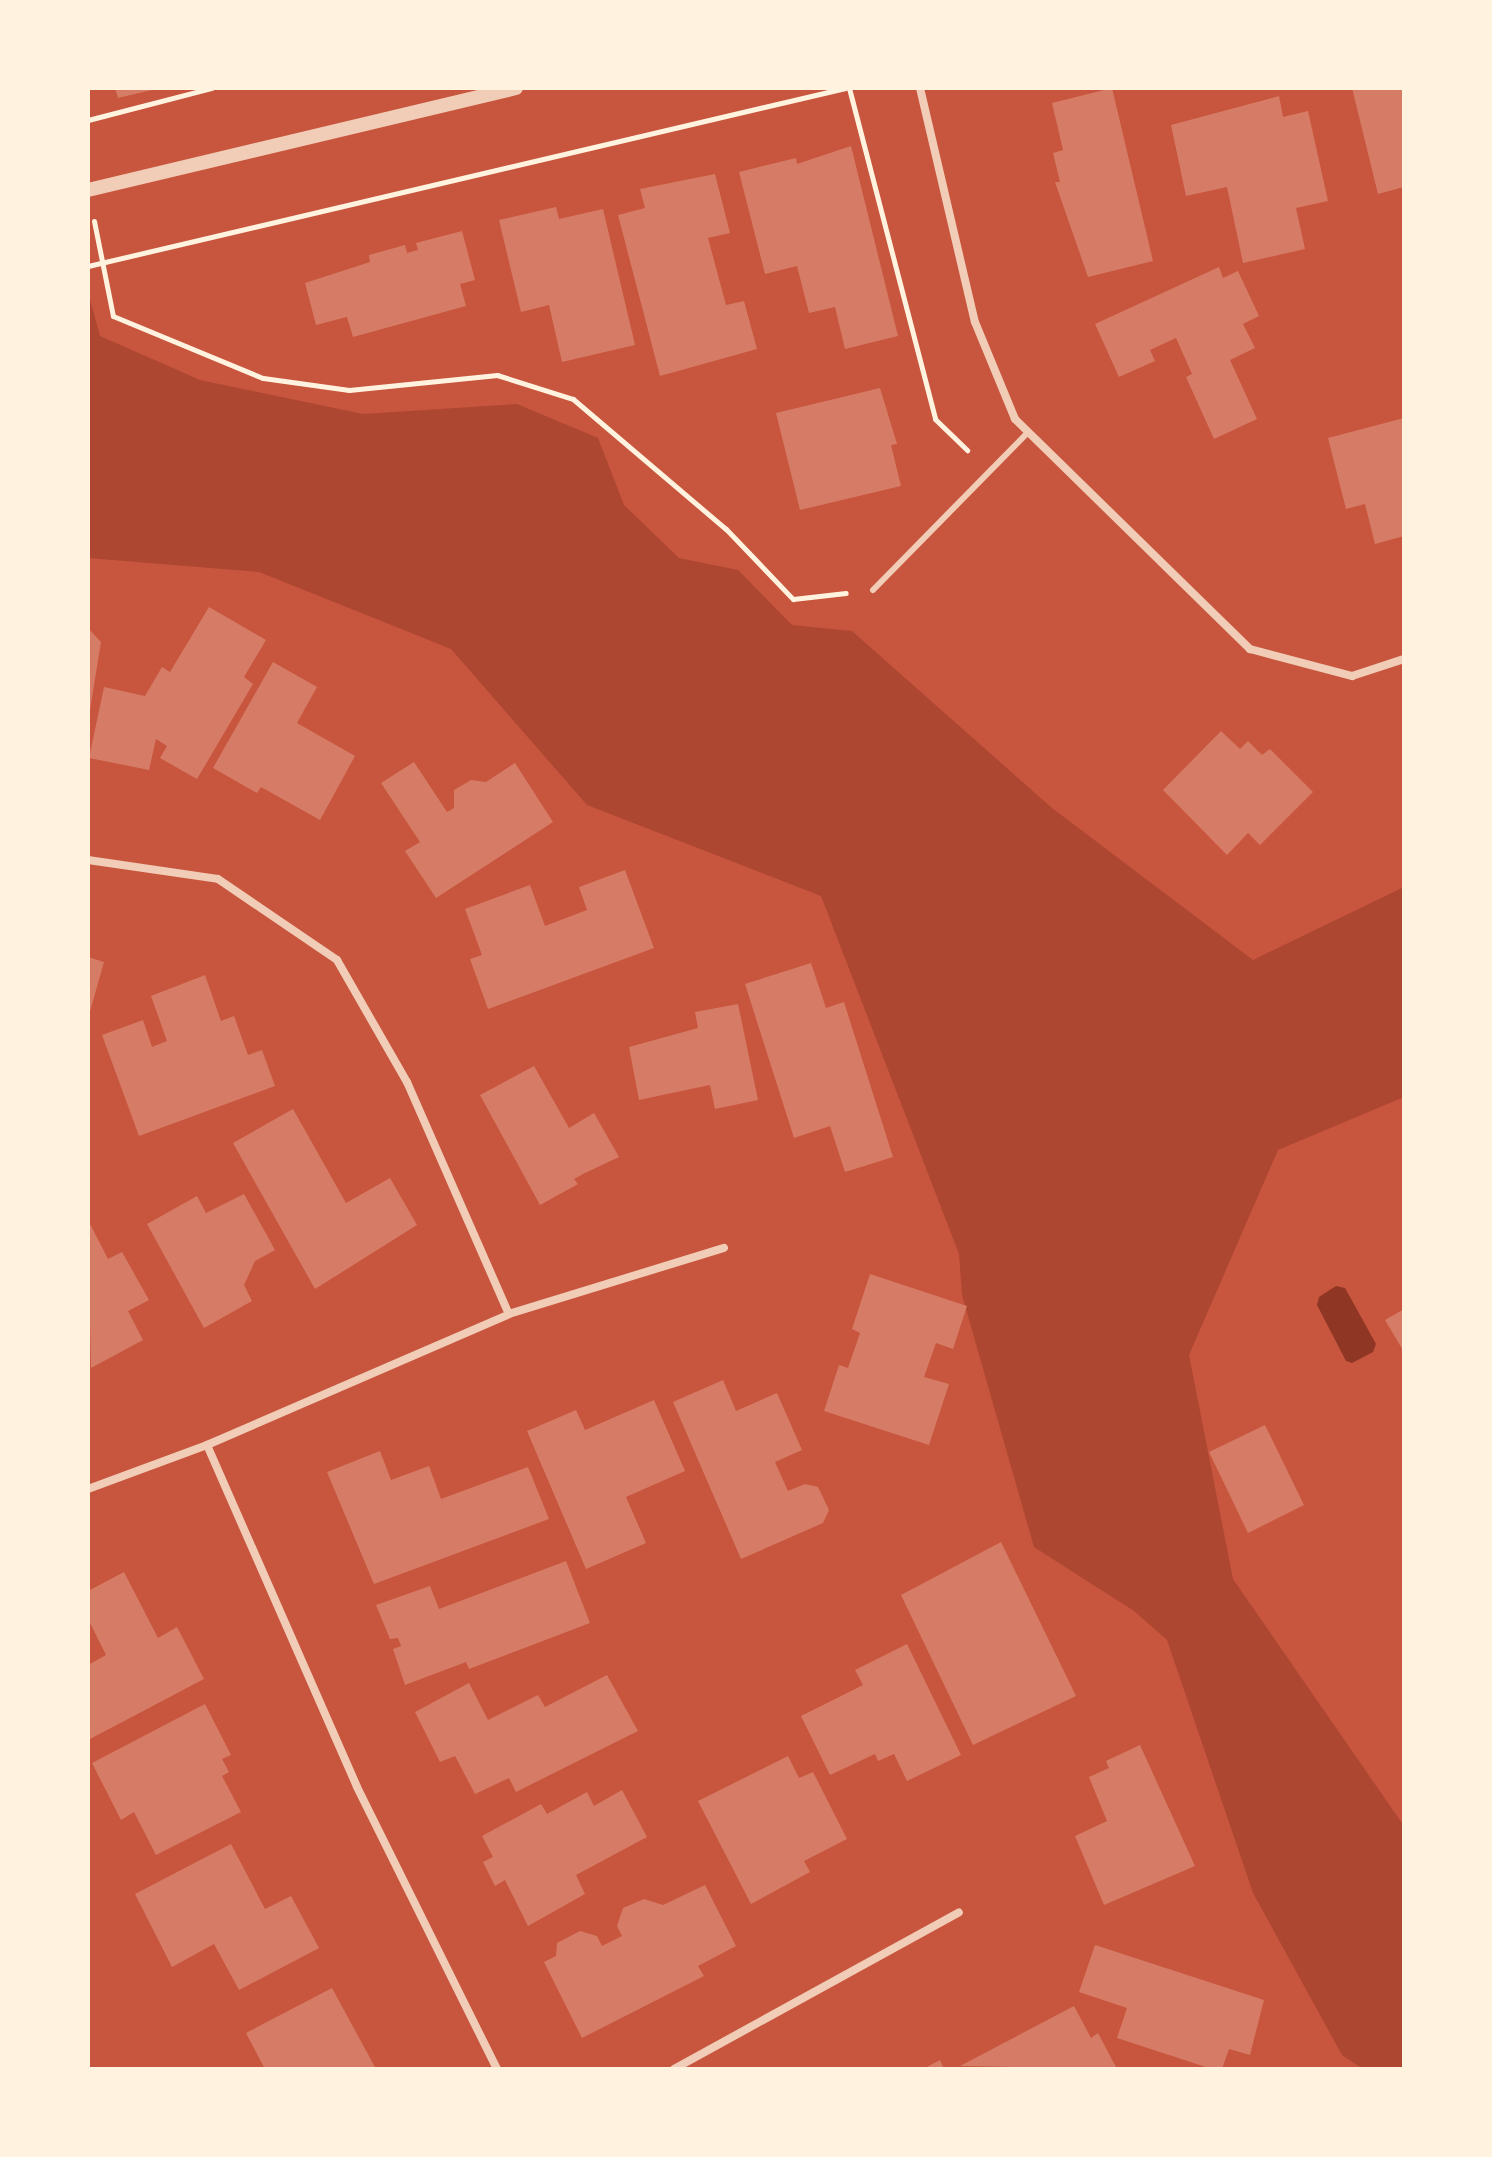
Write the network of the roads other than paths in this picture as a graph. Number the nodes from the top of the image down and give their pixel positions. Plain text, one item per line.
1 (516, 88) edge
2 (920, 88) edge
3 (88, 190) edge
4 (1028, 432) junction
5 (873, 590) road end
6 (1404, 659) edge
7 (88, 860) edge
8 (724, 1248) dead end
9 (509, 1314) junction
10 (207, 1445) junction
11 (88, 1489) edge
12 (959, 1912) dead end
13 (497, 2069) edge
14 (674, 2069) edge

1 - 3 street
2 - 4 street
4 - 5 lane
4 - 6 street
7 - 9 street
8 - 9 street
9 - 10 street
10 - 11 street
10 - 13 street
12 - 14 street

